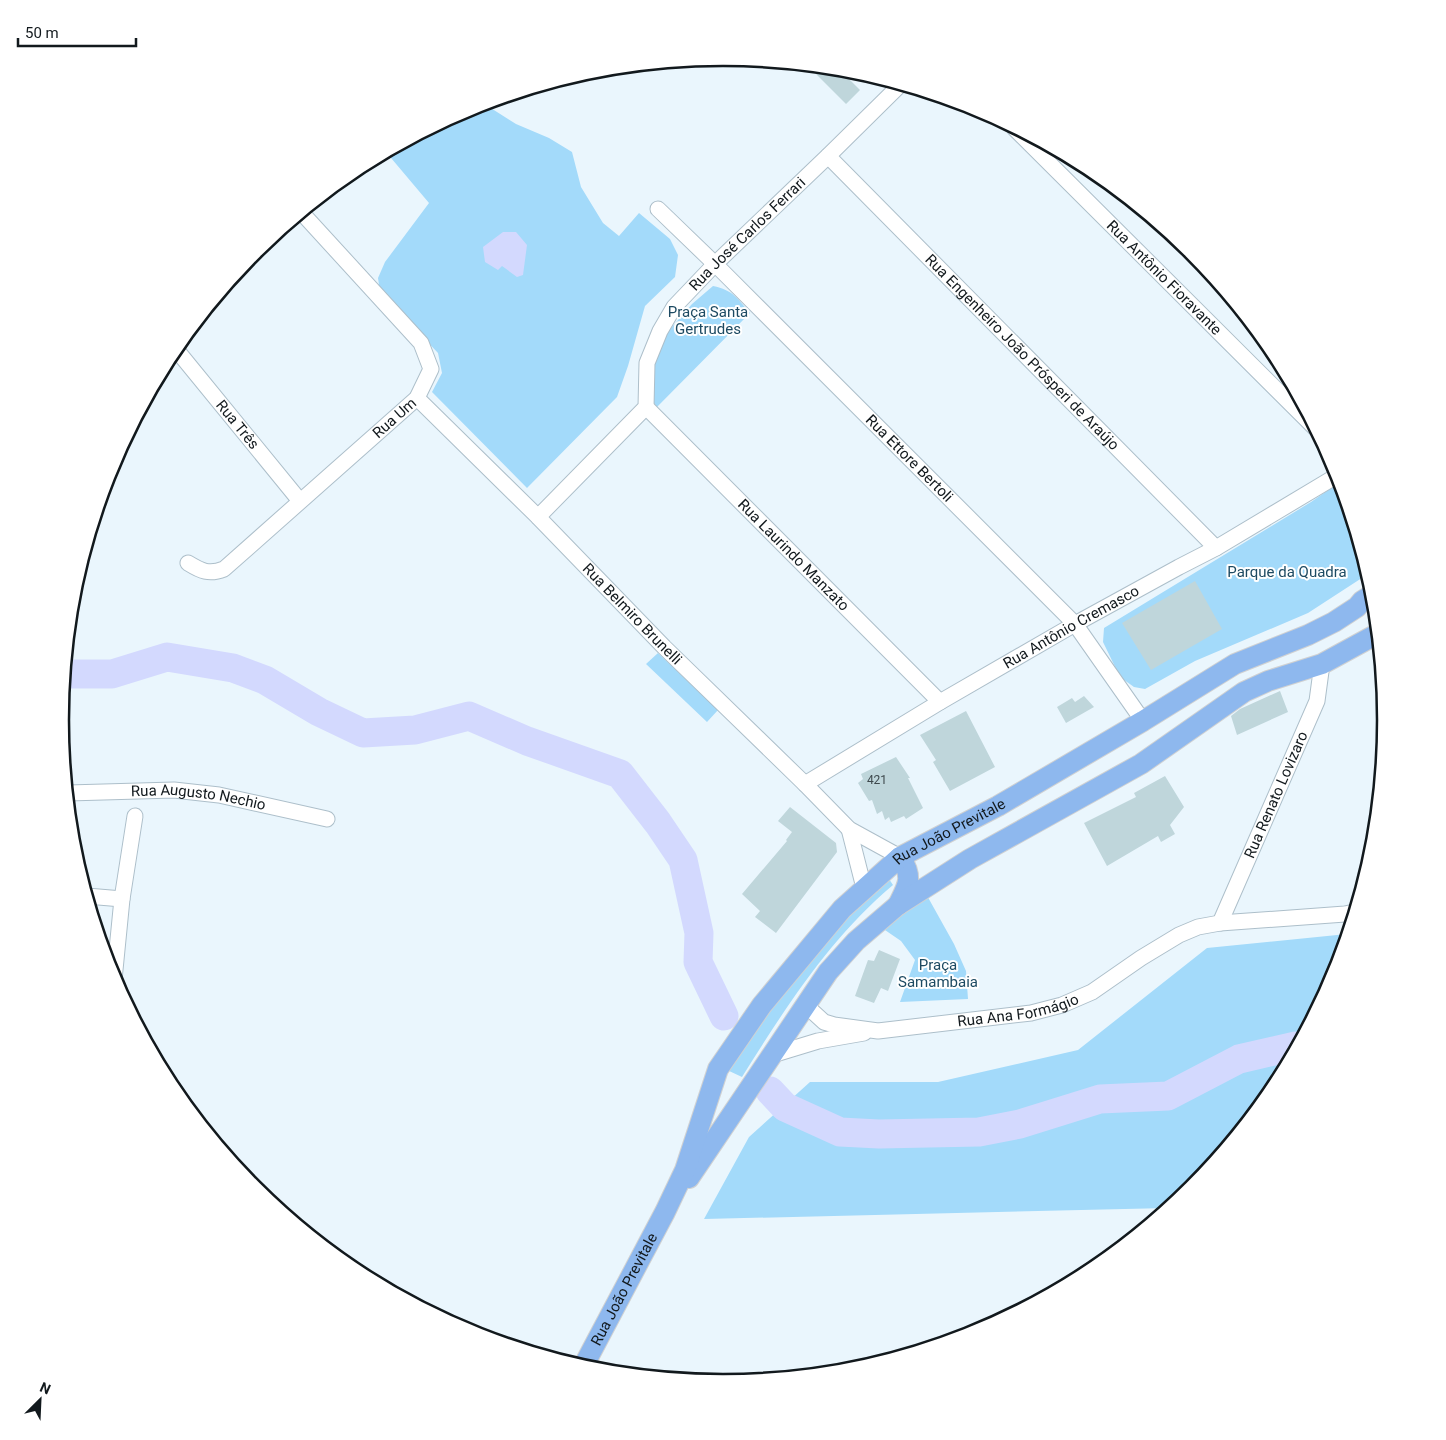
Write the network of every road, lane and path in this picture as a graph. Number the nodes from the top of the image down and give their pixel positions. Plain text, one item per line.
1 (895, 90) edge
2 (1029, 143) edge
3 (828, 156) junction
4 (658, 209) dead end
5 (306, 217) edge
6 (715, 264) junction
7 (181, 355) edge
8 (417, 398) junction
9 (646, 407) junction
10 (1299, 412) edge
11 (1331, 479) edge
12 (300, 501) junction
13 (538, 517) junction
14 (1216, 548) junction
15 (188, 563) dead end
16 (1365, 599) edge
17 (1075, 624) junction
18 (1371, 637) edge
19 (1322, 664) junction
20 (940, 702) junction
21 (1143, 721) junction
22 (805, 784) junction
23 (74, 793) edge
24 (135, 816) dead end
25 (327, 819) dead end
26 (849, 829) junction
27 (900, 857) junction
28 (864, 888) junction
29 (94, 897) edge
30 (122, 899) junction
31 (898, 906) junction
32 (1347, 914) edge
33 (1220, 923) junction
34 (116, 962) edge
35 (808, 1000) junction
36 (878, 1031) junction
37 (772, 1055) junction
38 (718, 1069) junction
39 (746, 1093) junction
40 (665, 1212) junction
41 (587, 1359) edge

1 - 3 street, Rua José Carlos Ferrari
2 - 10 street, Rua Antônio Fioravante
3 - 6 street, Rua José Carlos Ferrari
3 - 14 street, Rua Engenheiro João Prósperi de Araújo
4 - 6 street, Rua Ettore Bertoli
5 - 8 street, Rua Um
6 - 9 street, Rua José Carlos Ferrari
6 - 17 street, Rua Ettore Bertoli
7 - 12 street, Rua Três
8 - 12 street, Rua Um
8 - 13 street, Rua Belmiro Brunelli
9 - 13 street
9 - 20 street, Rua Laurindo Manzato
11 - 14 street, Rua Antônio Cremasco
12 - 15 street, Rua Um
13 - 22 street, Rua Belmiro Brunelli
14 - 17 street, Rua Antônio Cremasco
16 - 21 main road, Rua João Previtale
17 - 20 street, Rua Antônio Cremasco
17 - 21 street, Rua Ettore Bertoli
18 - 19 main road, Rua João Previtale
19 - 31 main road, Rua João Previtale
19 - 33 street, Rua Renato Lovizaro
20 - 22 street, Rua Antônio Cremasco
21 - 27 main road, Rua João Previtale
22 - 26 street, Rua Belmiro Brunelli
23 - 25 street, Rua Augusto Nechio
24 - 30 street
26 - 27 street, Rua Belmiro Brunelli
26 - 28 street
27 - 28 main road, Rua João Previtale
27 - 31 main road
28 - 38 main road, Rua João Previtale
29 - 30 street
30 - 34 street
31 - 35 main road, Rua João Previtale
32 - 33 street, Rua Ana Formágio
33 - 36 street, Rua Ana Formágio
35 - 36 street, Rua Ana Formágio
35 - 37 main road, Rua João Previtale
36 - 37 street
37 - 39 main road, Rua João Previtale
38 - 39 main road
38 - 40 main road, Rua João Previtale
39 - 40 main road, Rua João Previtale
40 - 41 main road, Rua João Previtale

